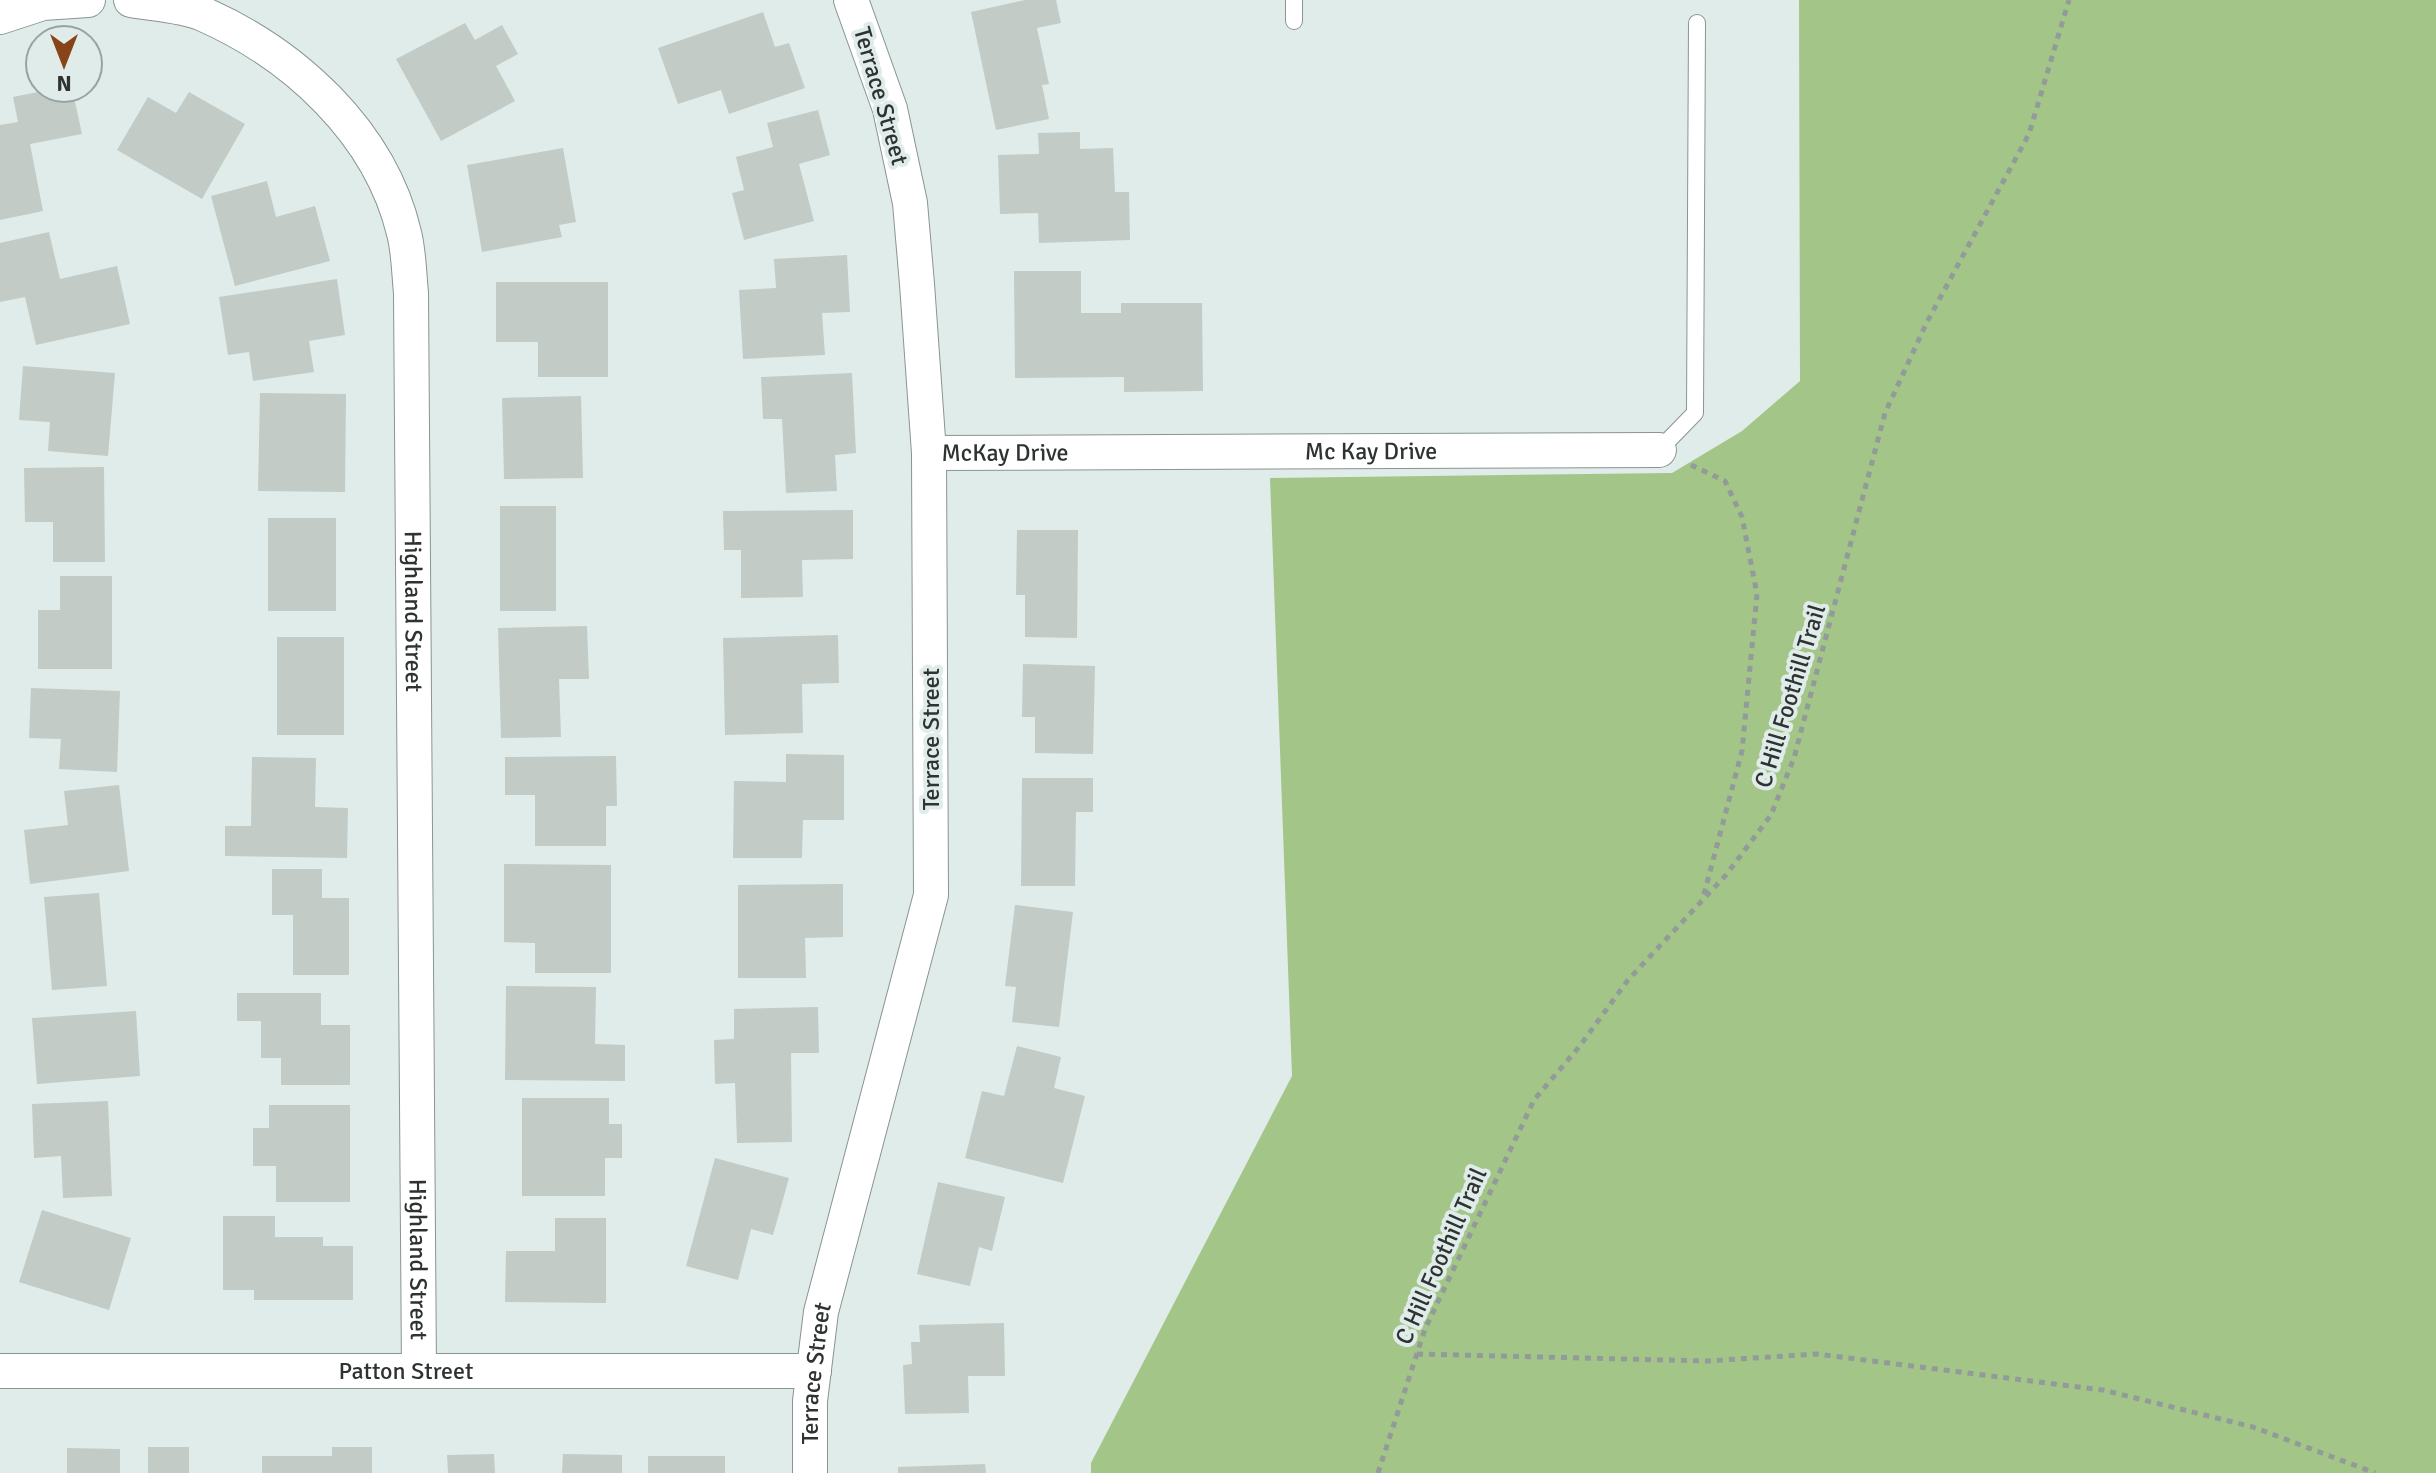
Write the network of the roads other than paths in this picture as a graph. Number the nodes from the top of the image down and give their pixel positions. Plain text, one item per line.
1 (88, 0) edge
2 (131, 0) edge
3 (851, 0) edge
4 (1294, 0) edge
5 (77, 1) edge
6 (0, 17) edge
7 (1294, 21) dead end
8 (1697, 23) dead end
9 (1659, 450) joint
10 (1082, 452) joint
11 (929, 453) junction
12 (0, 1371) edge
13 (419, 1371) junction
14 (814, 1371) junction
15 (810, 1473) edge

1 - 5 street
2 - 13 street, Highland Street
3 - 11 street, Terrace Street
4 - 7 lane
5 - 6 street
8 - 9 lane
9 - 10 street, Mc Kay Drive
10 - 11 street, McKay Drive
11 - 14 street, Terrace Street
12 - 13 street, Patton Street
13 - 14 street, Patton Street
14 - 15 street, Terrace Street

